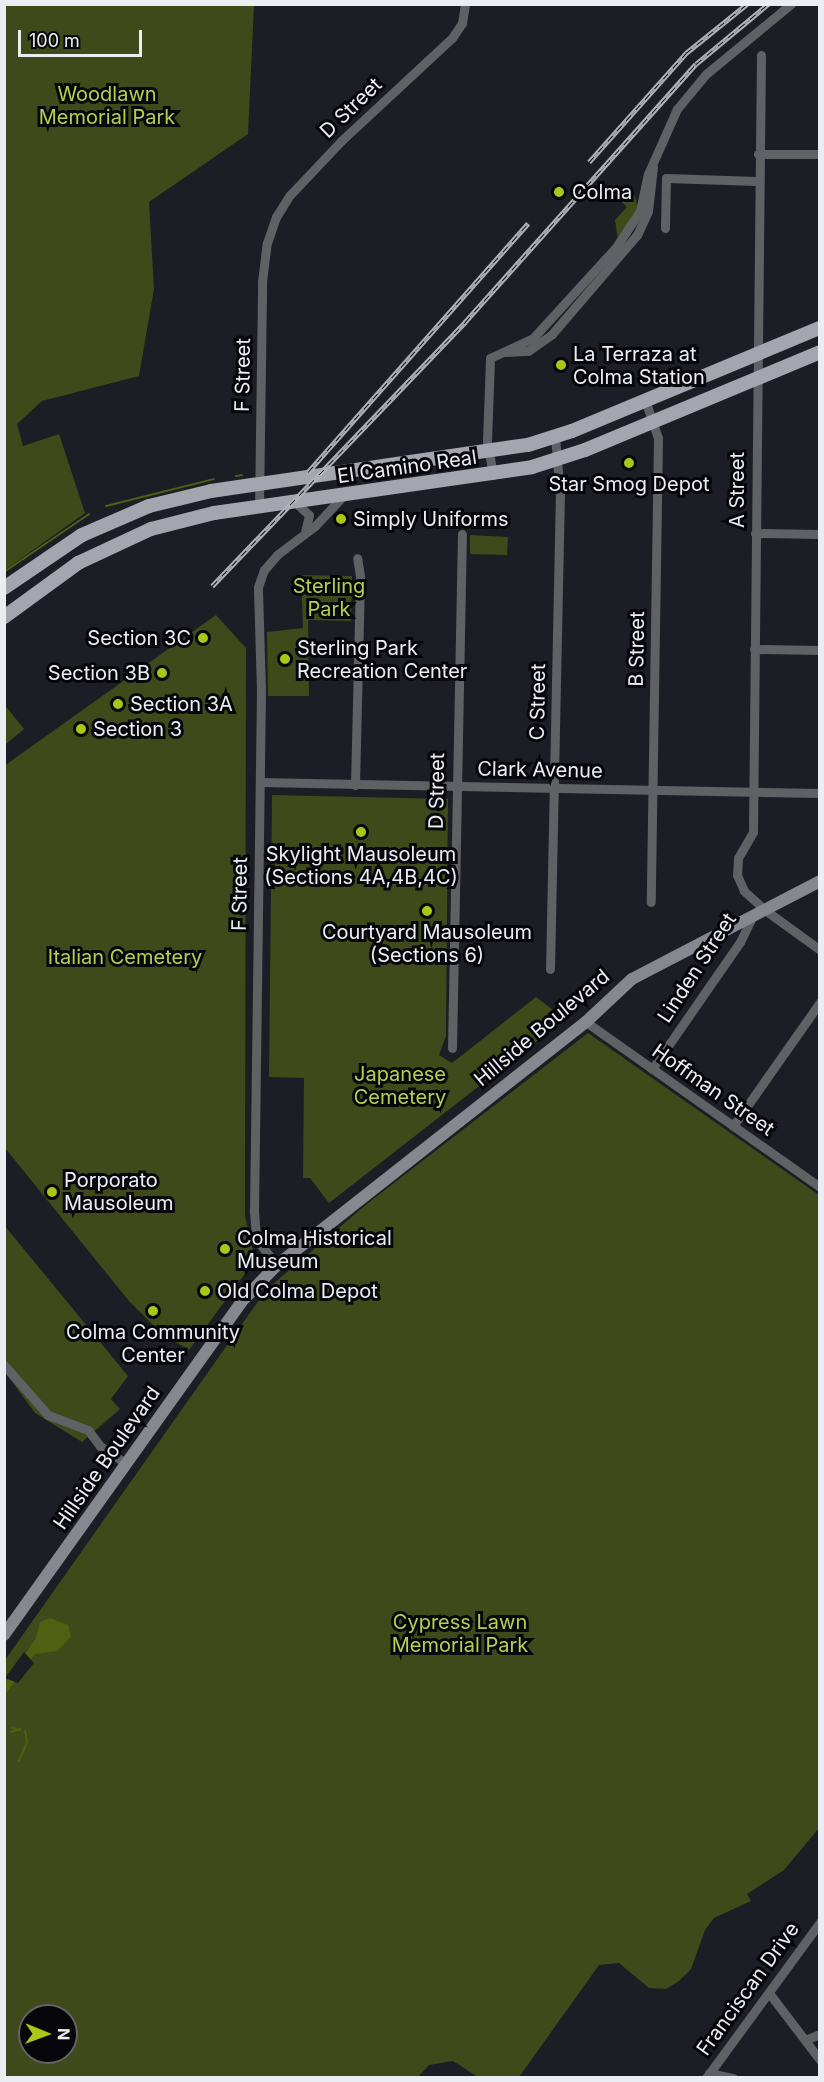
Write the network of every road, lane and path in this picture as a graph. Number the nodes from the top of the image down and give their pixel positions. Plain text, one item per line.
1 (465, 4) edge
2 (791, 4) edge
3 (761, 55) dead end
4 (758, 154) junction
5 (819, 154) edge
6 (757, 181) junction
7 (665, 228) dead end
8 (267, 243) joint
9 (819, 328) edge
10 (819, 352) edge
11 (756, 354) junction
12 (756, 379) junction
13 (645, 400) junction
14 (653, 421) junction
15 (555, 437) junction
16 (489, 453) junction
17 (558, 459) junction
18 (493, 475) junction
19 (259, 484) junction
20 (345, 495) junction
21 (295, 502) junction
22 (259, 507) junction
23 (755, 533) junction
24 (462, 534) dead end
25 (819, 534) edge
26 (303, 535) junction
27 (357, 558) dead end
28 (4, 588) edge
29 (4, 616) edge
30 (754, 649) junction
31 (819, 650) edge
32 (260, 782) junction
33 (355, 785) junction
34 (455, 786) junction
35 (554, 788) junction
36 (653, 790) junction
37 (754, 792) junction
38 (819, 793) edge
39 (819, 881) edge
40 (651, 902) dead end
41 (765, 910) junction
42 (752, 917) junction
43 (819, 950) edge
44 (550, 969) dead end
45 (819, 1002) edge
46 (586, 1023) junction
47 (452, 1048) dead end
48 (652, 1069) junction
49 (733, 1126) junction
50 (818, 1182) edge
51 (277, 1265) junction
52 (4, 1365) edge
53 (127, 1464) junction
54 (4, 1635) edge
55 (819, 1922) edge
56 (769, 1994) junction
57 (819, 2034) edge
58 (805, 2040) junction
59 (819, 2060) edge
60 (707, 2075) edge
61 (733, 2078) edge

1 - 8 street, D Street
2 - 16 street
3 - 4 street, A Street
4 - 5 street
4 - 6 street, A Street
6 - 7 street
6 - 11 street, A Street
8 - 19 street, F Street
9 - 11 main road, El Camino Real
10 - 12 main road, El Camino Real
11 - 12 street, A Street
11 - 13 main road, El Camino Real
12 - 14 main road, El Camino Real
12 - 23 street, A Street
13 - 14 street, B Street
13 - 15 main road, El Camino Real
14 - 17 main road, El Camino Real
14 - 36 street, B Street
15 - 16 main road, El Camino Real
15 - 17 street, C Street
16 - 18 street
16 - 19 main road, El Camino Real
17 - 18 main road, El Camino Real
17 - 35 street, C Street
18 - 20 main road, El Camino Real
19 - 22 street, F Street
19 - 28 main road, El Camino Real
20 - 21 main road, El Camino Real
20 - 26 street, F Street
21 - 22 main road, El Camino Real
21 - 26 street
22 - 29 main road, El Camino Real
23 - 25 street
23 - 30 street, A Street
24 - 34 street, D Street
26 - 32 street, F Street
27 - 33 street
30 - 31 street
30 - 37 street, A Street
32 - 33 street, Clark Avenue
32 - 51 street, F Street
33 - 34 street, Clark Avenue
34 - 35 street, Clark Avenue
34 - 47 street, D Street
35 - 36 street, Clark Avenue
35 - 44 street, C Street
36 - 37 street, Clark Avenue
36 - 40 street, B Street
37 - 38 street, Clark Avenue
37 - 41 street, A Street
39 - 41 main road, Hillside Boulevard
41 - 42 main road, Hillside Boulevard
41 - 43 street, A Street
42 - 46 main road, Hillside Boulevard
42 - 48 street, Linden Street
45 - 49 street
46 - 48 street, Hoffman Street
46 - 51 main road, Hillside Boulevard
48 - 49 street, Hoffman Street
49 - 50 street, Hoffman Street
51 - 53 main road, Hillside Boulevard
52 - 53 street
53 - 54 main road, Hillside Boulevard
55 - 56 street, Franciscan Drive
56 - 58 street
56 - 60 street, Franciscan Drive
57 - 58 street
58 - 59 street
60 - 61 street

